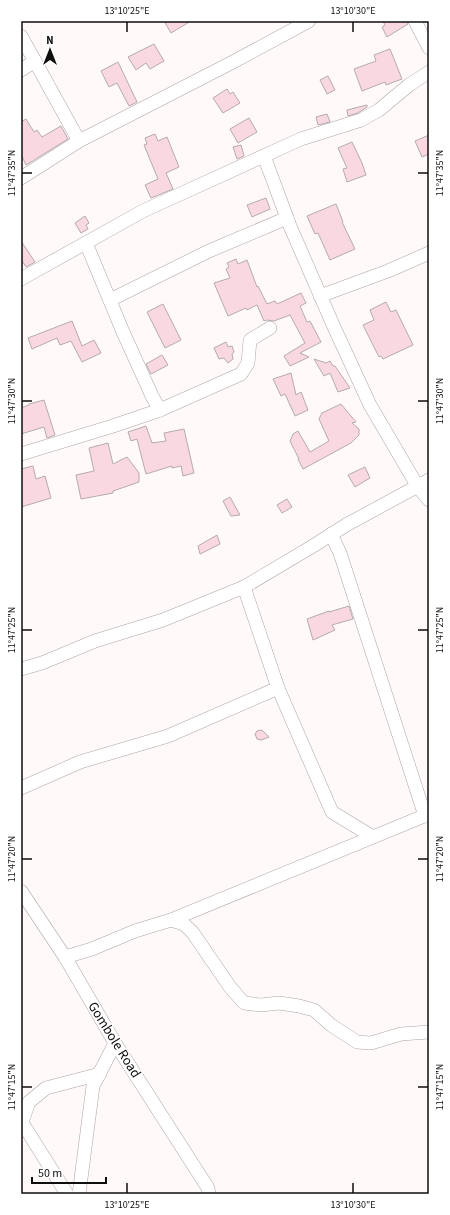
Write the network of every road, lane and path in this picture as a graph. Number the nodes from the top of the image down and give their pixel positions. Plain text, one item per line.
1 (309, 21) edge
2 (415, 21) edge
3 (21, 36) edge
4 (429, 48) edge
5 (35, 61) junction
6 (21, 70) edge
7 (429, 72) edge
8 (79, 141) junction
9 (264, 156) junction
10 (21, 178) edge
11 (287, 218) junction
12 (86, 243) junction
13 (429, 253) edge
14 (21, 279) edge
15 (320, 296) junction
16 (110, 300) junction
17 (270, 328) dead end
18 (160, 410) junction
19 (21, 454) edge
20 (424, 483) edge
21 (429, 500) edge
22 (331, 534) junction
23 (244, 587) junction
24 (21, 669) edge
25 (278, 688) junction
26 (21, 788) edge
27 (427, 815) edge
28 (373, 837) junction
29 (21, 892) edge
30 (171, 920) junction
31 (65, 957) junction
32 (429, 1032) edge
33 (115, 1043) junction
34 (100, 1074) junction
35 (21, 1122) edge
36 (208, 1191) edge
37 (67, 1194) edge
38 (79, 1194) edge

1 - 8 street
2 - 4 street
3 - 5 street
5 - 6 street
5 - 8 street
7 - 9 street
8 - 10 street
9 - 11 street
9 - 12 street
11 - 15 street
11 - 16 street
12 - 14 street
12 - 16 street
13 - 15 street
15 - 20 street
16 - 18 street
17 - 18 street
18 - 19 street
20 - 21 street
20 - 22 street
22 - 23 street
22 - 27 street
23 - 24 street
23 - 25 street
25 - 26 street
25 - 28 street
27 - 28 street
28 - 30 street
29 - 31 street, Gombole Road
30 - 31 street
30 - 32 street
31 - 33 street, Gombole Road
33 - 34 street
33 - 36 street, Gombole Road
34 - 35 street
34 - 38 street
35 - 37 street

